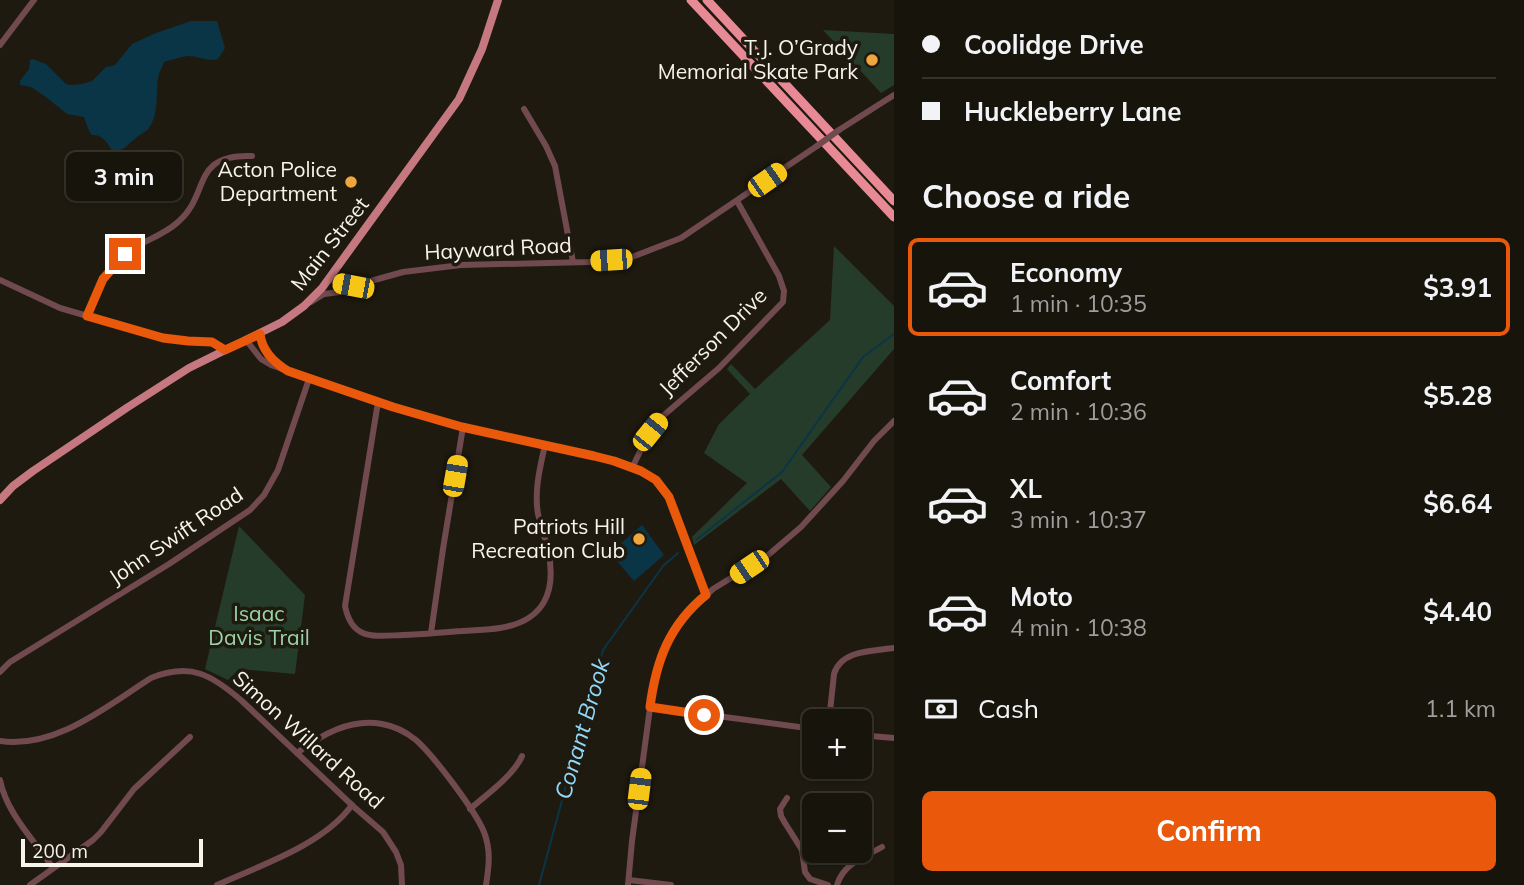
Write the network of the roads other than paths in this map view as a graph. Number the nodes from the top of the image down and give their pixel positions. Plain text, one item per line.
1 (34, 0) edge
2 (498, 0) edge
3 (691, 0) edge
4 (707, 0) edge
5 (716, 0) edge
6 (734, 29) junction
7 (0, 45) edge
8 (894, 95) edge
9 (524, 110) dead end
10 (252, 156) dead end
11 (737, 201) junction
12 (894, 201) edge
13 (894, 217) edge
14 (573, 262) junction
15 (0, 280) edge
16 (327, 282) junction
17 (353, 286) junction
18 (335, 292) junction
19 (304, 306) junction
20 (87, 316) junction
21 (260, 334) junction
22 (246, 340) junction
23 (225, 350) junction
24 (288, 371) junction
25 (309, 379) junction
26 (378, 402) junction
27 (894, 421) edge
28 (463, 427) junction
29 (545, 445) junction
30 (632, 468) junction
31 (0, 500) edge
32 (706, 595) junction
33 (431, 633) junction
34 (894, 648) edge
35 (0, 672) edge
36 (650, 707) junction
37 (831, 709) edge
38 (802, 727) edge
39 (872, 736) edge
40 (190, 737) dead end
41 (894, 738) edge
42 (0, 741) edge
43 (297, 753) junction
44 (522, 756) dead end
45 (0, 780) edge
46 (787, 798) dead end
47 (352, 805) junction
48 (470, 809) junction
49 (882, 846) dead end
50 (53, 868) junction
51 (237, 876) junction
52 (628, 883) edge
53 (30, 885) edge
54 (217, 885) edge
55 (242, 885) edge
56 (402, 885) edge
57 (486, 885) edge
58 (671, 885) edge
59 (828, 885) edge
60 (837, 885) edge

1 - 7 street
2 - 16 main road, Main Street
3 - 13 highway
4 - 6 highway
5 - 6 highway
6 - 12 highway
8 - 11 street, Hayward Road, bridge
9 - 14 street
10 - 20 street
11 - 14 street, Hayward Road
11 - 30 street, Jefferson Drive
14 - 17 street, Hayward Road
15 - 20 street
16 - 17 street
16 - 18 street
16 - 19 main road, Main Street
17 - 18 street, Hayward Road
18 - 19 street, Hayward Road
19 - 21 main road, Main Street
20 - 23 street
21 - 22 main road, Main Street
21 - 24 street
22 - 23 main road, Main Street
22 - 24 street
23 - 31 main road, Main Street
24 - 25 street
25 - 26 street
25 - 35 street, John Swift Road
26 - 28 street
26 - 33 street
27 - 32 street
28 - 29 street
28 - 33 street
29 - 30 street
29 - 33 street
30 - 32 street
32 - 36 street
34 - 37 street
36 - 38 street
36 - 52 street
39 - 41 street
40 - 50 street
42 - 43 street, Simon Willard Road
43 - 47 street, Simon Willard Road
43 - 48 street
44 - 48 street
45 - 50 street
46 - 59 street
47 - 51 street
47 - 56 street, Simon Willard Road
48 - 57 street
49 - 60 street
50 - 53 street
51 - 54 street
51 - 55 street
52 - 58 street

